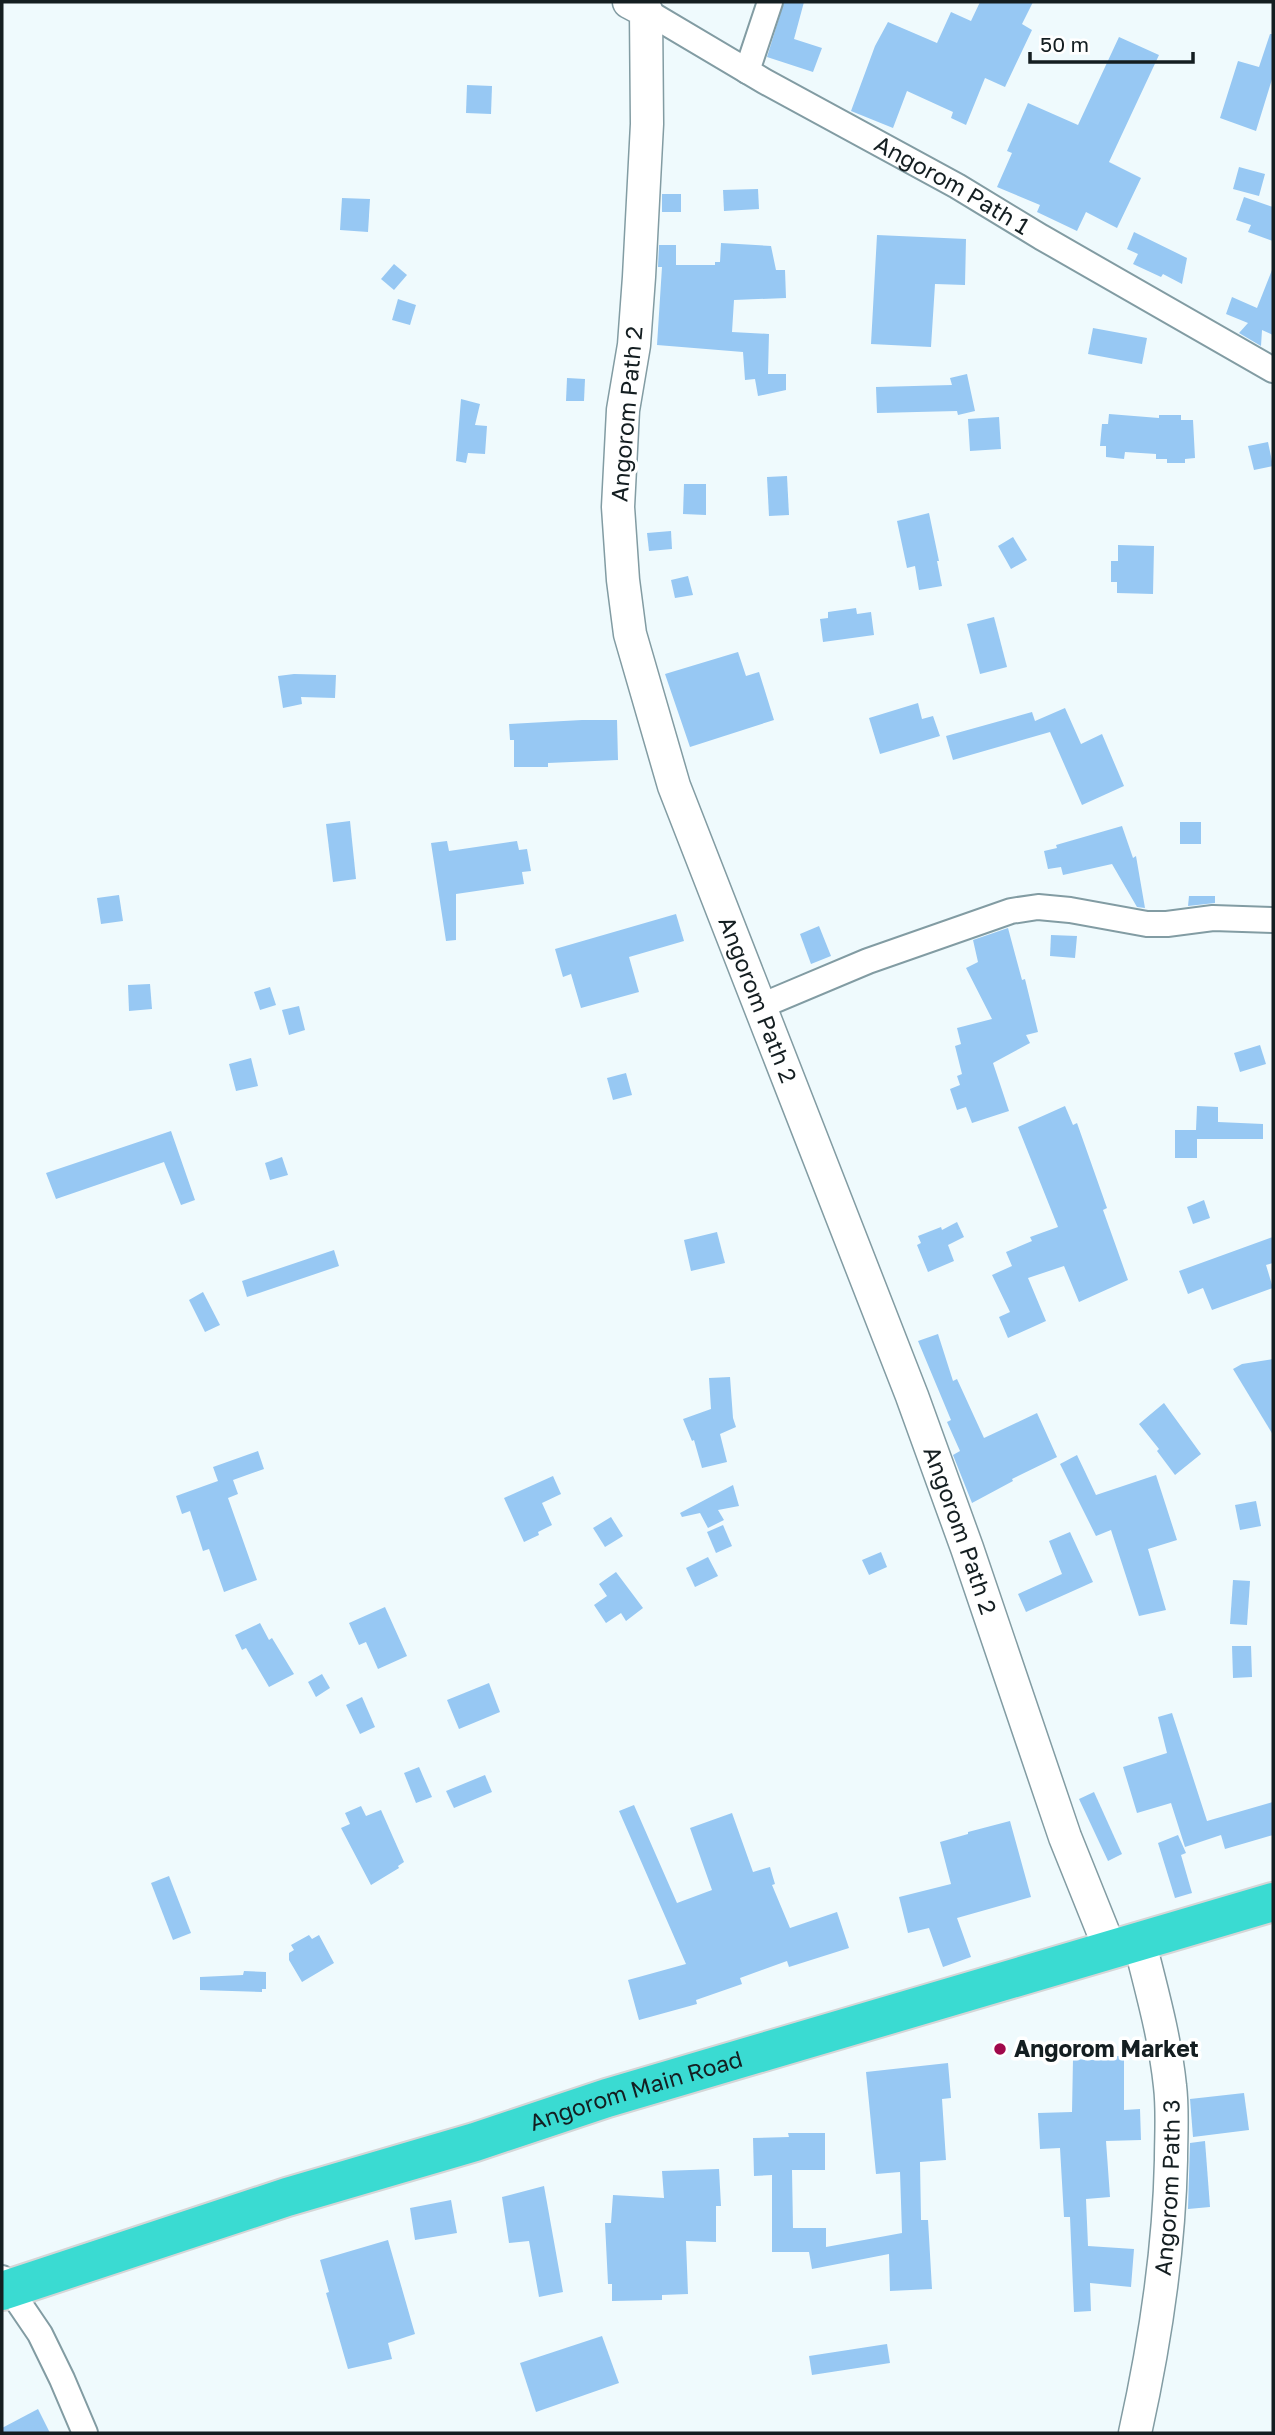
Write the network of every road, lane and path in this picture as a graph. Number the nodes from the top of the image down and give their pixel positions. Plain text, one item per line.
1 (771, 2) edge
2 (638, 6) edge
3 (747, 71) junction
4 (1273, 370) edge
5 (1273, 920) edge
6 (761, 1006) junction
7 (1273, 1902) edge
8 (1124, 1945) junction
9 (4, 2286) edge
10 (85, 2433) edge
11 (1135, 2433) edge

1 - 3 street
2 - 3 street, Angorom Path 1
2 - 6 street, Angorom Path 2
3 - 4 street, Angorom Path 1
5 - 6 street
6 - 8 street, Angorom Path 2
7 - 8 highway, Angorom Main Road
8 - 9 highway, Angorom Main Road
8 - 11 street, Angorom Path 3
9 - 10 street

